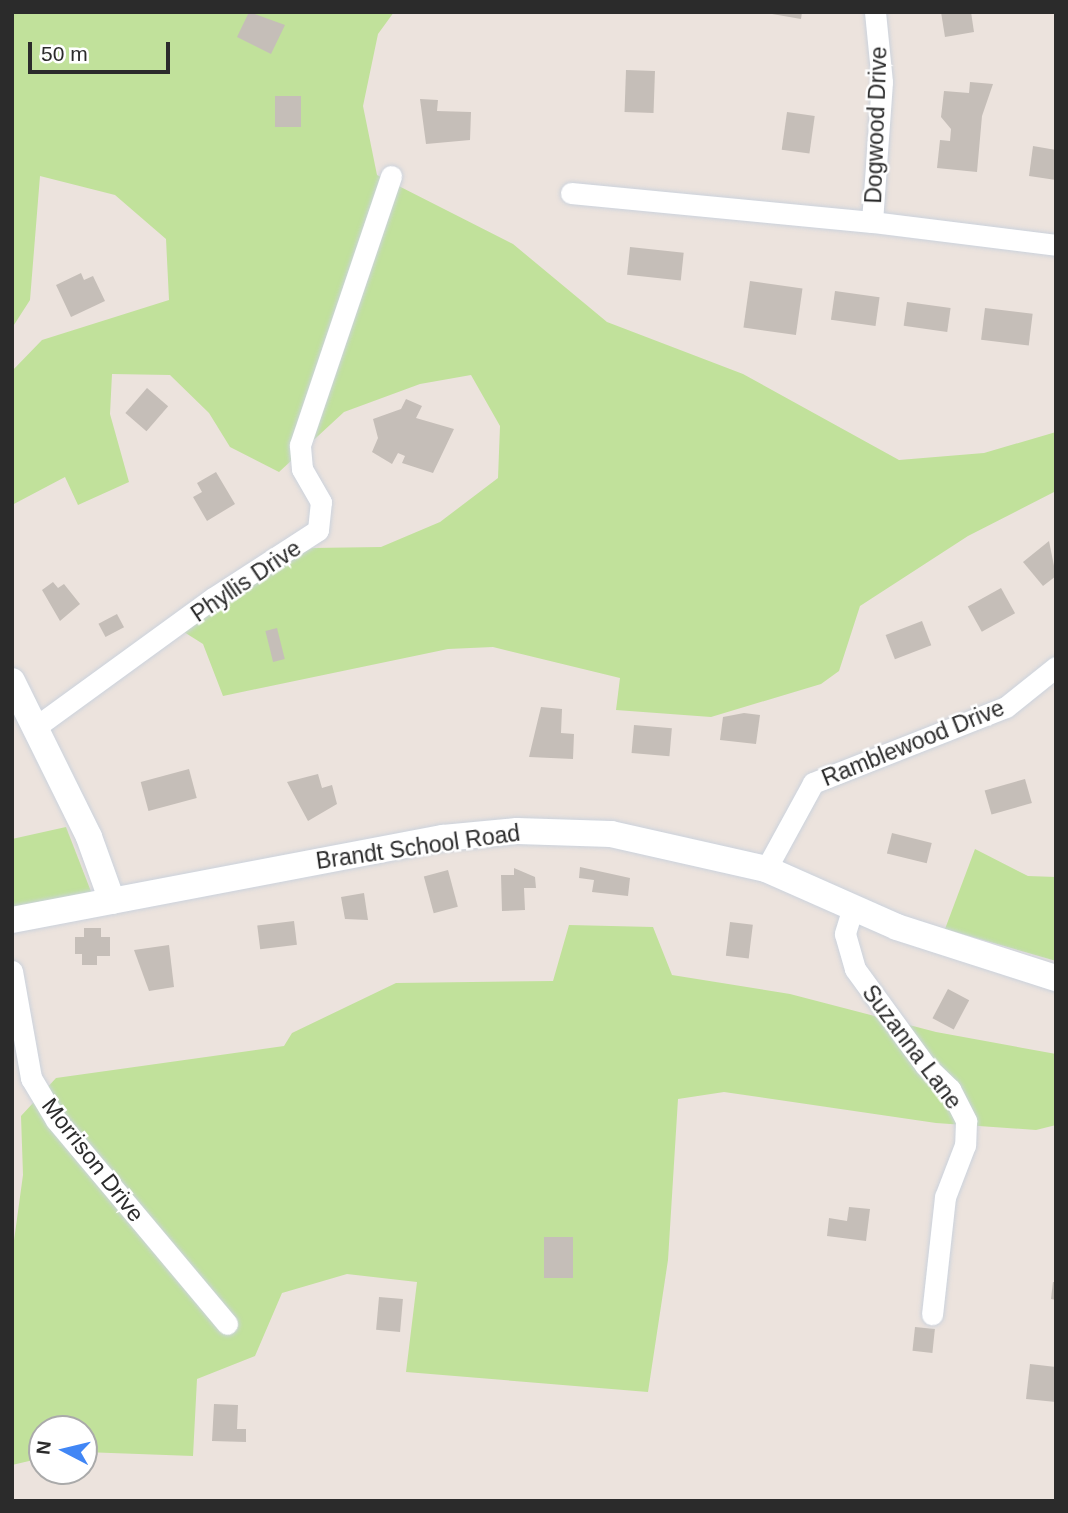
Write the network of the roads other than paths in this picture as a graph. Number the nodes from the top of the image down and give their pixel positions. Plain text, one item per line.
1 (875, 12) edge
2 (391, 176) dead end
3 (570, 193) dead end
4 (872, 222) junction
5 (1056, 246) edge
6 (1056, 667) edge
7 (12, 681) edge
8 (37, 726) junction
9 (765, 869) junction
10 (112, 901) junction
11 (853, 907) junction
12 (12, 920) edge
13 (12, 971) edge
14 (1056, 978) edge
15 (932, 1314) dead end
16 (227, 1324) dead end

1 - 4 street, Dogwood Drive
2 - 8 street, Phyllis Drive
3 - 4 street
4 - 5 street, Dogwood Drive
6 - 9 street, Ramblewood Drive
7 - 8 street
8 - 10 street
9 - 10 street, Brandt School Road
9 - 11 street, Brandt School Road
10 - 12 street, Brandt School Road
11 - 14 street, Brandt School Road
11 - 15 street, Suzanna Lane
13 - 16 street, Morrison Drive

